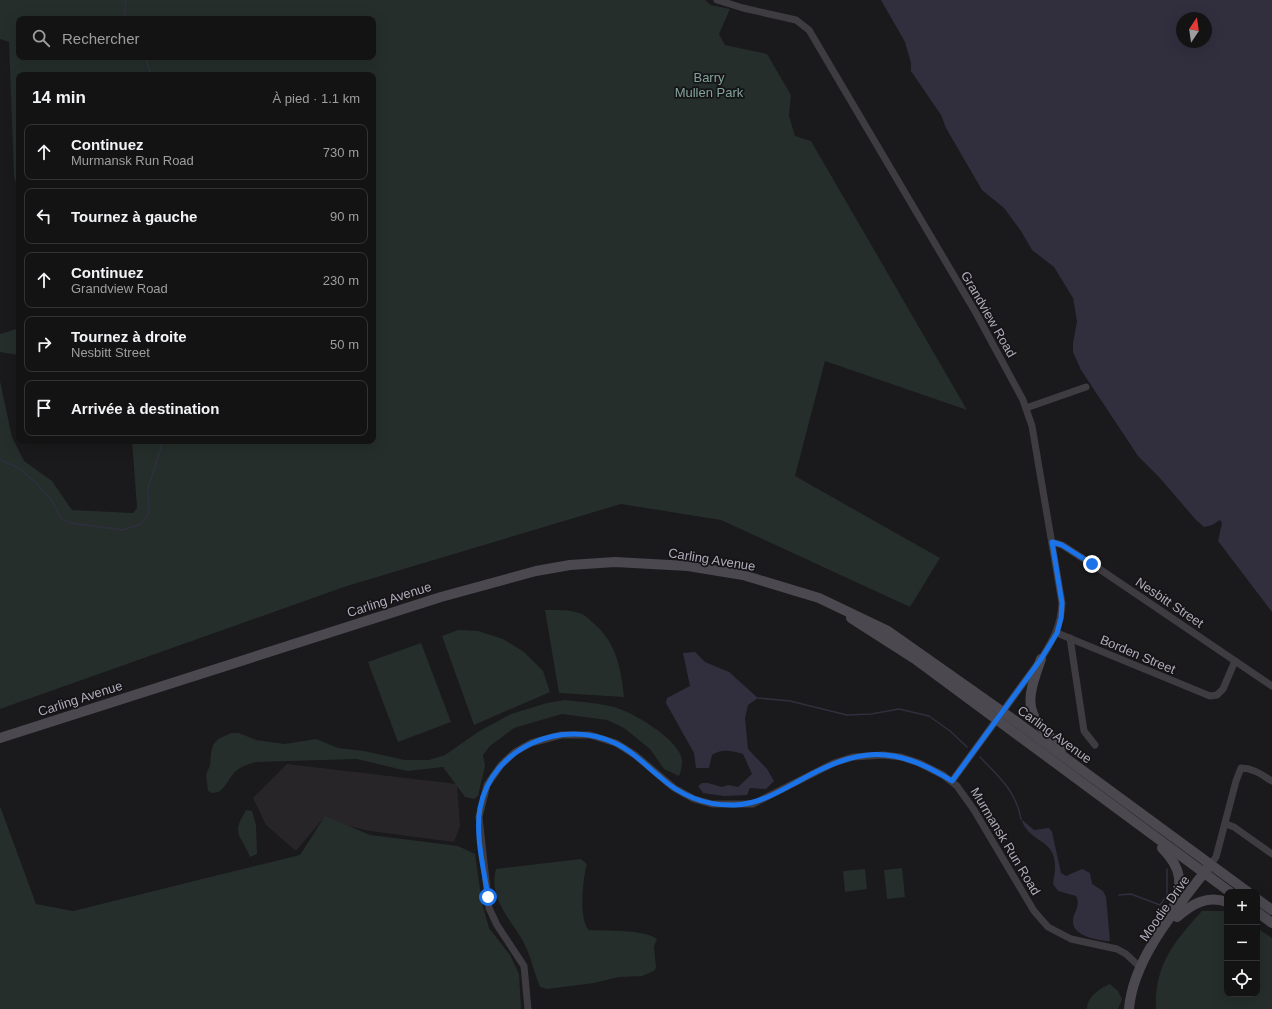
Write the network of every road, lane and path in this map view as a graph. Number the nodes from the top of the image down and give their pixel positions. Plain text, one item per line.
1 (716, 0) edge
2 (1086, 387) dead end
3 (1026, 408) junction
4 (1052, 542) junction
5 (1057, 633) junction
6 (1070, 638) junction
7 (1041, 659) junction
8 (1235, 661) junction
9 (1272, 686) edge
10 (1000, 716) junction
11 (0, 738) edge
12 (1095, 745) dead end
13 (1272, 780) edge
14 (952, 781) junction
15 (1097, 781) junction
16 (1134, 821) junction
17 (1226, 824) junction
18 (1272, 854) edge
19 (1211, 864) junction
20 (1204, 873) junction
21 (1226, 889) edge
22 (1244, 889) edge
23 (1260, 901) edge
24 (1224, 902) edge
25 (1272, 910) edge
26 (1260, 914) edge
27 (1260, 922) edge
28 (1272, 923) edge
29 (1165, 927) junction
30 (1272, 930) edge
31 (1137, 965) junction
32 (528, 1009) edge
33 (1129, 1009) edge
34 (1135, 1009) edge

1 - 3 street, Grandview Road
2 - 3 street
3 - 4 street, Grandview Road
4 - 5 street, Grandview Road
4 - 8 street, Nesbitt Street
5 - 6 street, Borden Street
5 - 7 street, Grandview Road
6 - 8 street, Borden Street
6 - 12 street
7 - 10 street, Grandview Road
7 - 15 main road
8 - 9 street, Nesbitt Street
10 - 11 main road, Carling Avenue
10 - 14 street, Grandview Road
10 - 15 main road, Carling Avenue
10 - 16 main road, Carling Avenue
13 - 17 street
14 - 31 street, Murmansk Run Road
14 - 32 street, Murmansk Run Road
15 - 19 main road, Carling Avenue
16 - 20 main road, Carling Avenue
16 - 29 main road
17 - 18 street
17 - 19 street
19 - 20 main road, Moodie Drive
19 - 22 main road, Carling Avenue
20 - 21 main road, Carling Avenue
20 - 29 main road, Moodie Drive
23 - 25 main road
24 - 29 main road
26 - 28 main road
27 - 30 main road
29 - 31 main road, Moodie Drive
31 - 33 main road, Moodie Drive
31 - 34 main road, Moodie Drive

